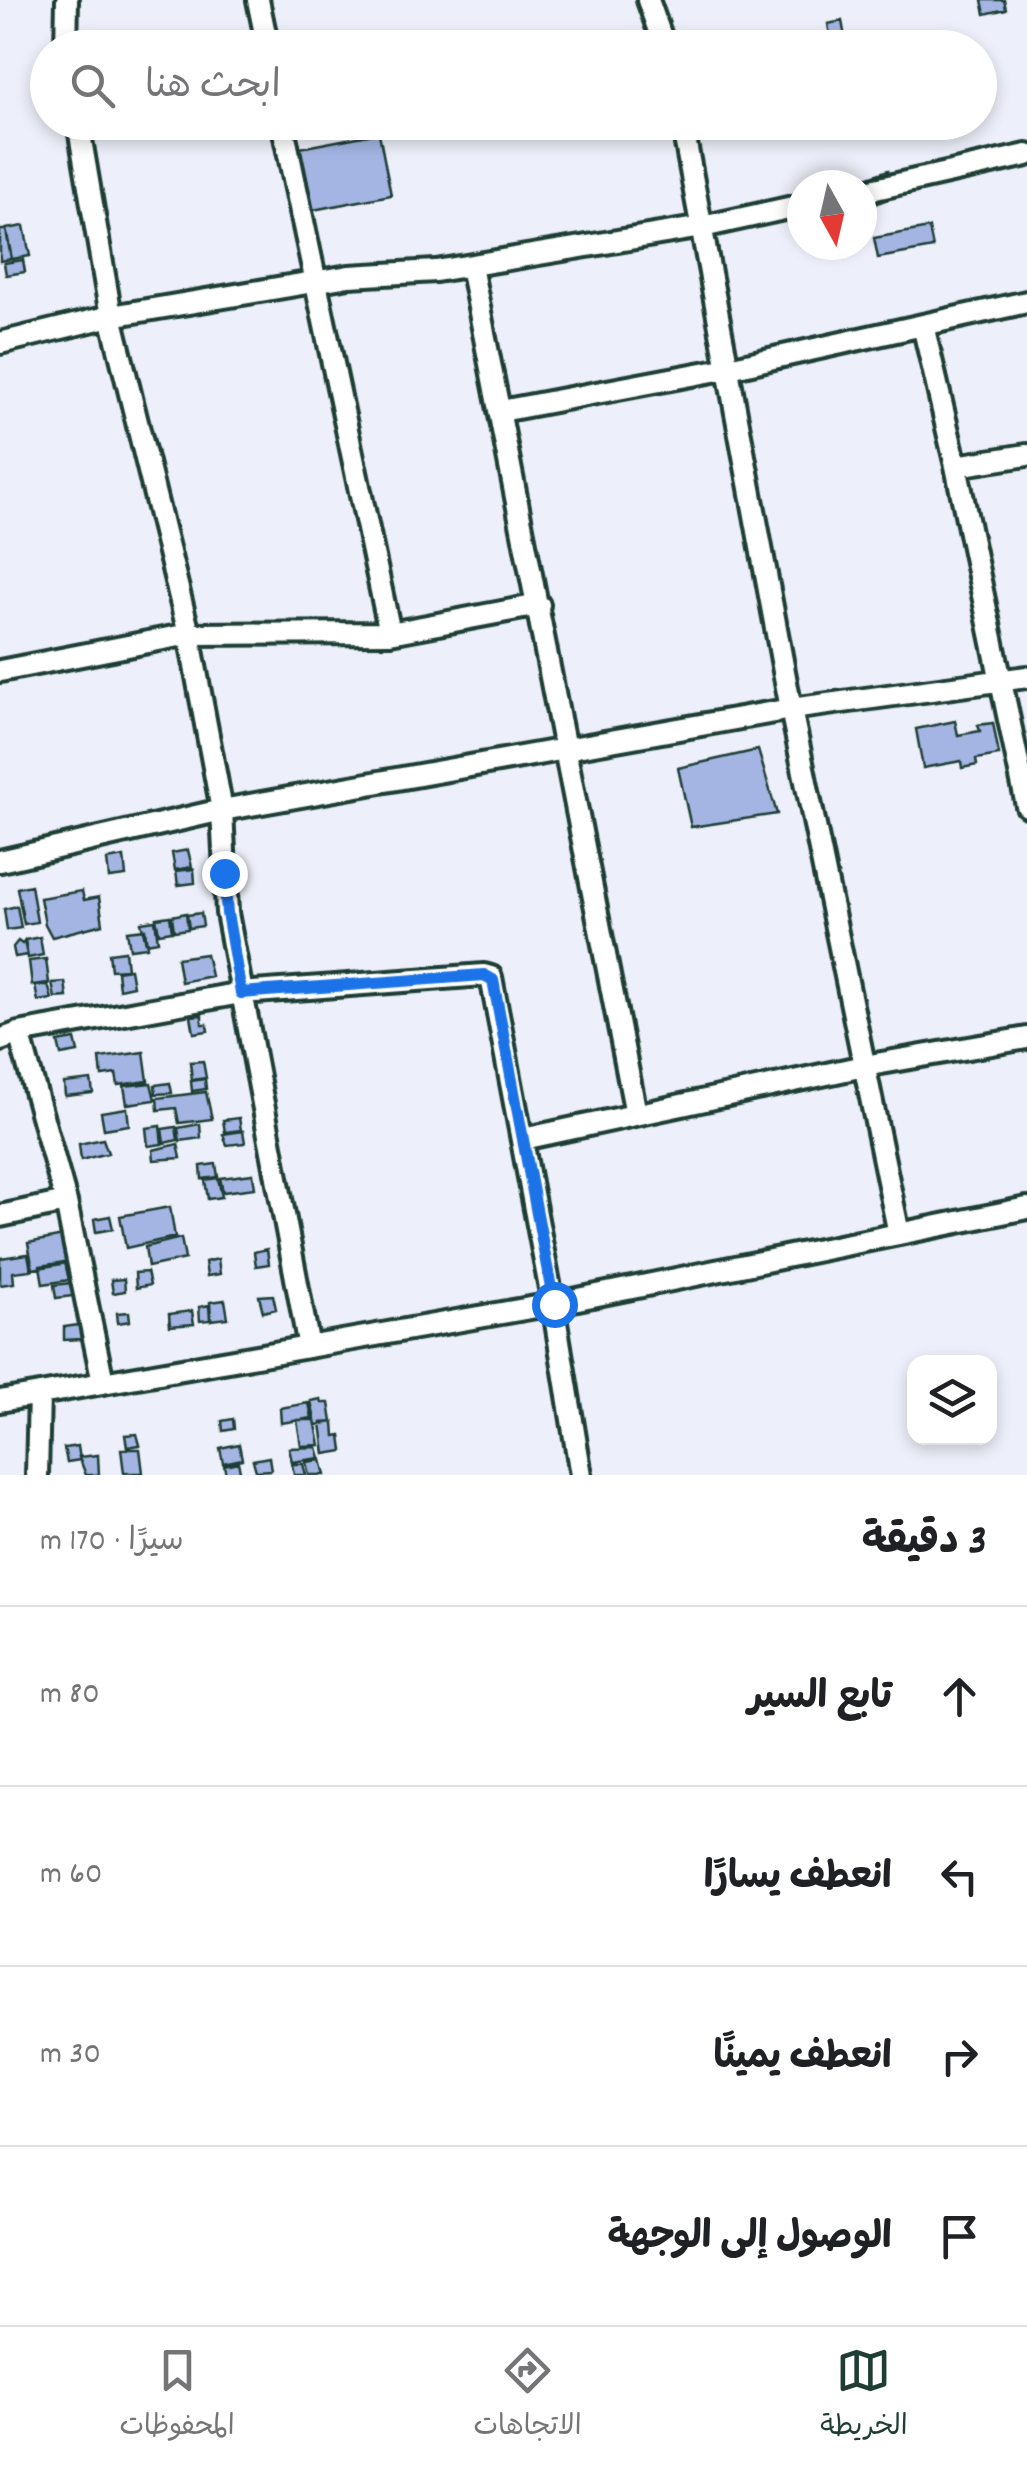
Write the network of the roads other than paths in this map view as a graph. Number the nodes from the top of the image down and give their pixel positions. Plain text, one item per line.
1 (67, 0) edge
2 (258, 0) edge
3 (648, 0) edge
4 (66, 30) edge
5 (264, 30) edge
6 (659, 30) edge
7 (81, 140) edge
8 (286, 140) edge
9 (685, 140) edge
10 (1027, 155) edge
11 (877, 189) edge
12 (787, 208) edge
13 (702, 227) junction
14 (472, 266) junction
15 (314, 283) junction
16 (1027, 302) edge
17 (111, 316) junction
18 (924, 325) junction
19 (0, 343) edge
20 (729, 368) junction
21 (500, 411) junction
22 (1027, 455) edge
23 (956, 466) junction
24 (539, 606) junction
25 (390, 633) junction
26 (189, 634) junction
27 (0, 671) edge
28 (1027, 677) edge
29 (1001, 682) junction
30 (790, 708) junction
31 (567, 749) junction
32 (1027, 806) edge
33 (222, 810) junction
34 (0, 861) edge
35 (241, 993) junction
36 (10, 1036) edge
37 (1027, 1038) edge
38 (864, 1066) junction
39 (636, 1114) junction
40 (523, 1139) junction
41 (66, 1202) junction
42 (1027, 1208) edge
43 (0, 1216) edge
44 (899, 1234) junction
45 (554, 1304) junction
46 (309, 1347) junction
47 (103, 1382) junction
48 (39, 1394) junction
49 (0, 1400) edge
50 (37, 1475) edge
51 (581, 1475) edge

1 - 4 street
2 - 5 street
3 - 6 street
7 - 17 street
8 - 15 street
9 - 13 street
10 - 11 street
12 - 13 street
13 - 14 street
13 - 20 street
14 - 15 street
14 - 21 street
15 - 17 street
15 - 25 street
16 - 18 street
17 - 19 street
17 - 26 street
18 - 20 street
18 - 23 street
20 - 21 street
20 - 30 street
21 - 24 street
22 - 23 street
23 - 29 street
24 - 25 street
24 - 31 street
25 - 26 street
26 - 27 street
26 - 33 street
28 - 29 street
29 - 30 street
29 - 32 street
30 - 31 street
30 - 38 street
31 - 33 street
31 - 39 street
33 - 34 street
33 - 35 street
35 - 36 street
35 - 40 street
35 - 46 street
36 - 41 street
37 - 38 street
38 - 39 street
38 - 44 street
39 - 40 street
40 - 45 street
41 - 43 street
41 - 47 street
42 - 44 street
44 - 45 street
45 - 46 street
45 - 51 street
46 - 47 street
47 - 48 street
48 - 49 street
48 - 50 street

